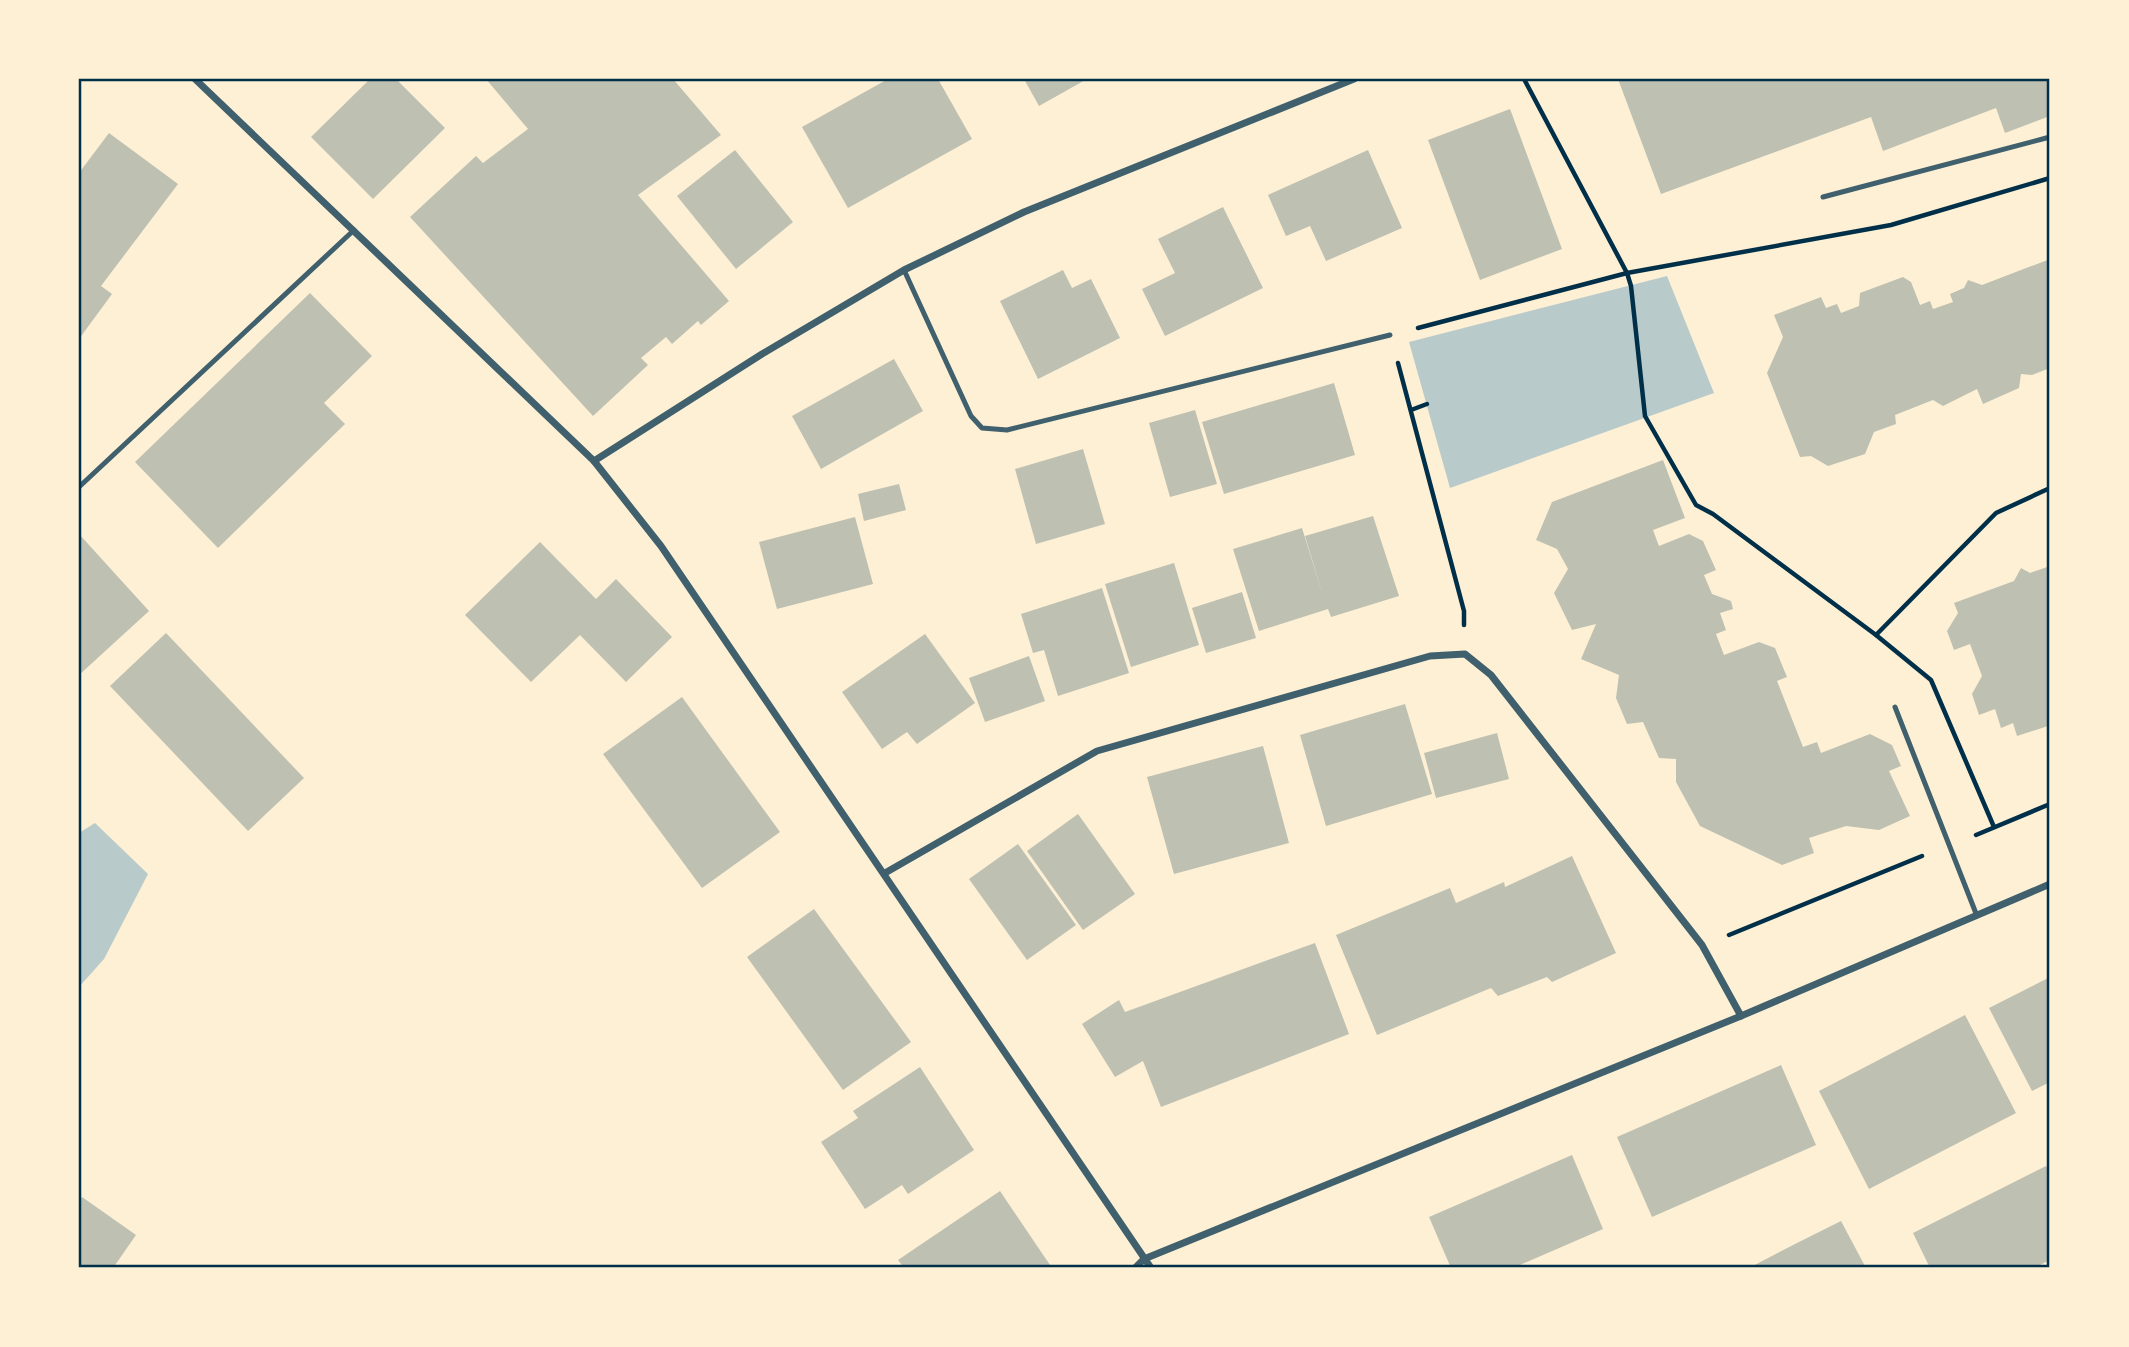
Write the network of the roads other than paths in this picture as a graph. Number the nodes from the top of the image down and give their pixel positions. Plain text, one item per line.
1 (195, 79) edge
2 (1354, 79) edge
3 (2050, 137) edge
4 (1823, 197) dead end
5 (354, 230) junction
6 (904, 270) junction
7 (1390, 335) road end
8 (594, 461) junction
9 (79, 487) edge
10 (1895, 707) dead end
11 (884, 873) junction
12 (2050, 884) edge
13 (1977, 916) junction
14 (1741, 1016) junction
15 (1144, 1259) junction
16 (1135, 1268) edge
17 (1151, 1268) edge

1 - 5 street
2 - 6 street
3 - 4 lane
5 - 8 street
5 - 9 lane
6 - 7 lane
6 - 8 street
8 - 11 street
10 - 13 lane
11 - 14 street
11 - 15 street
12 - 13 street
13 - 14 street
14 - 15 street
15 - 16 street
15 - 17 street

